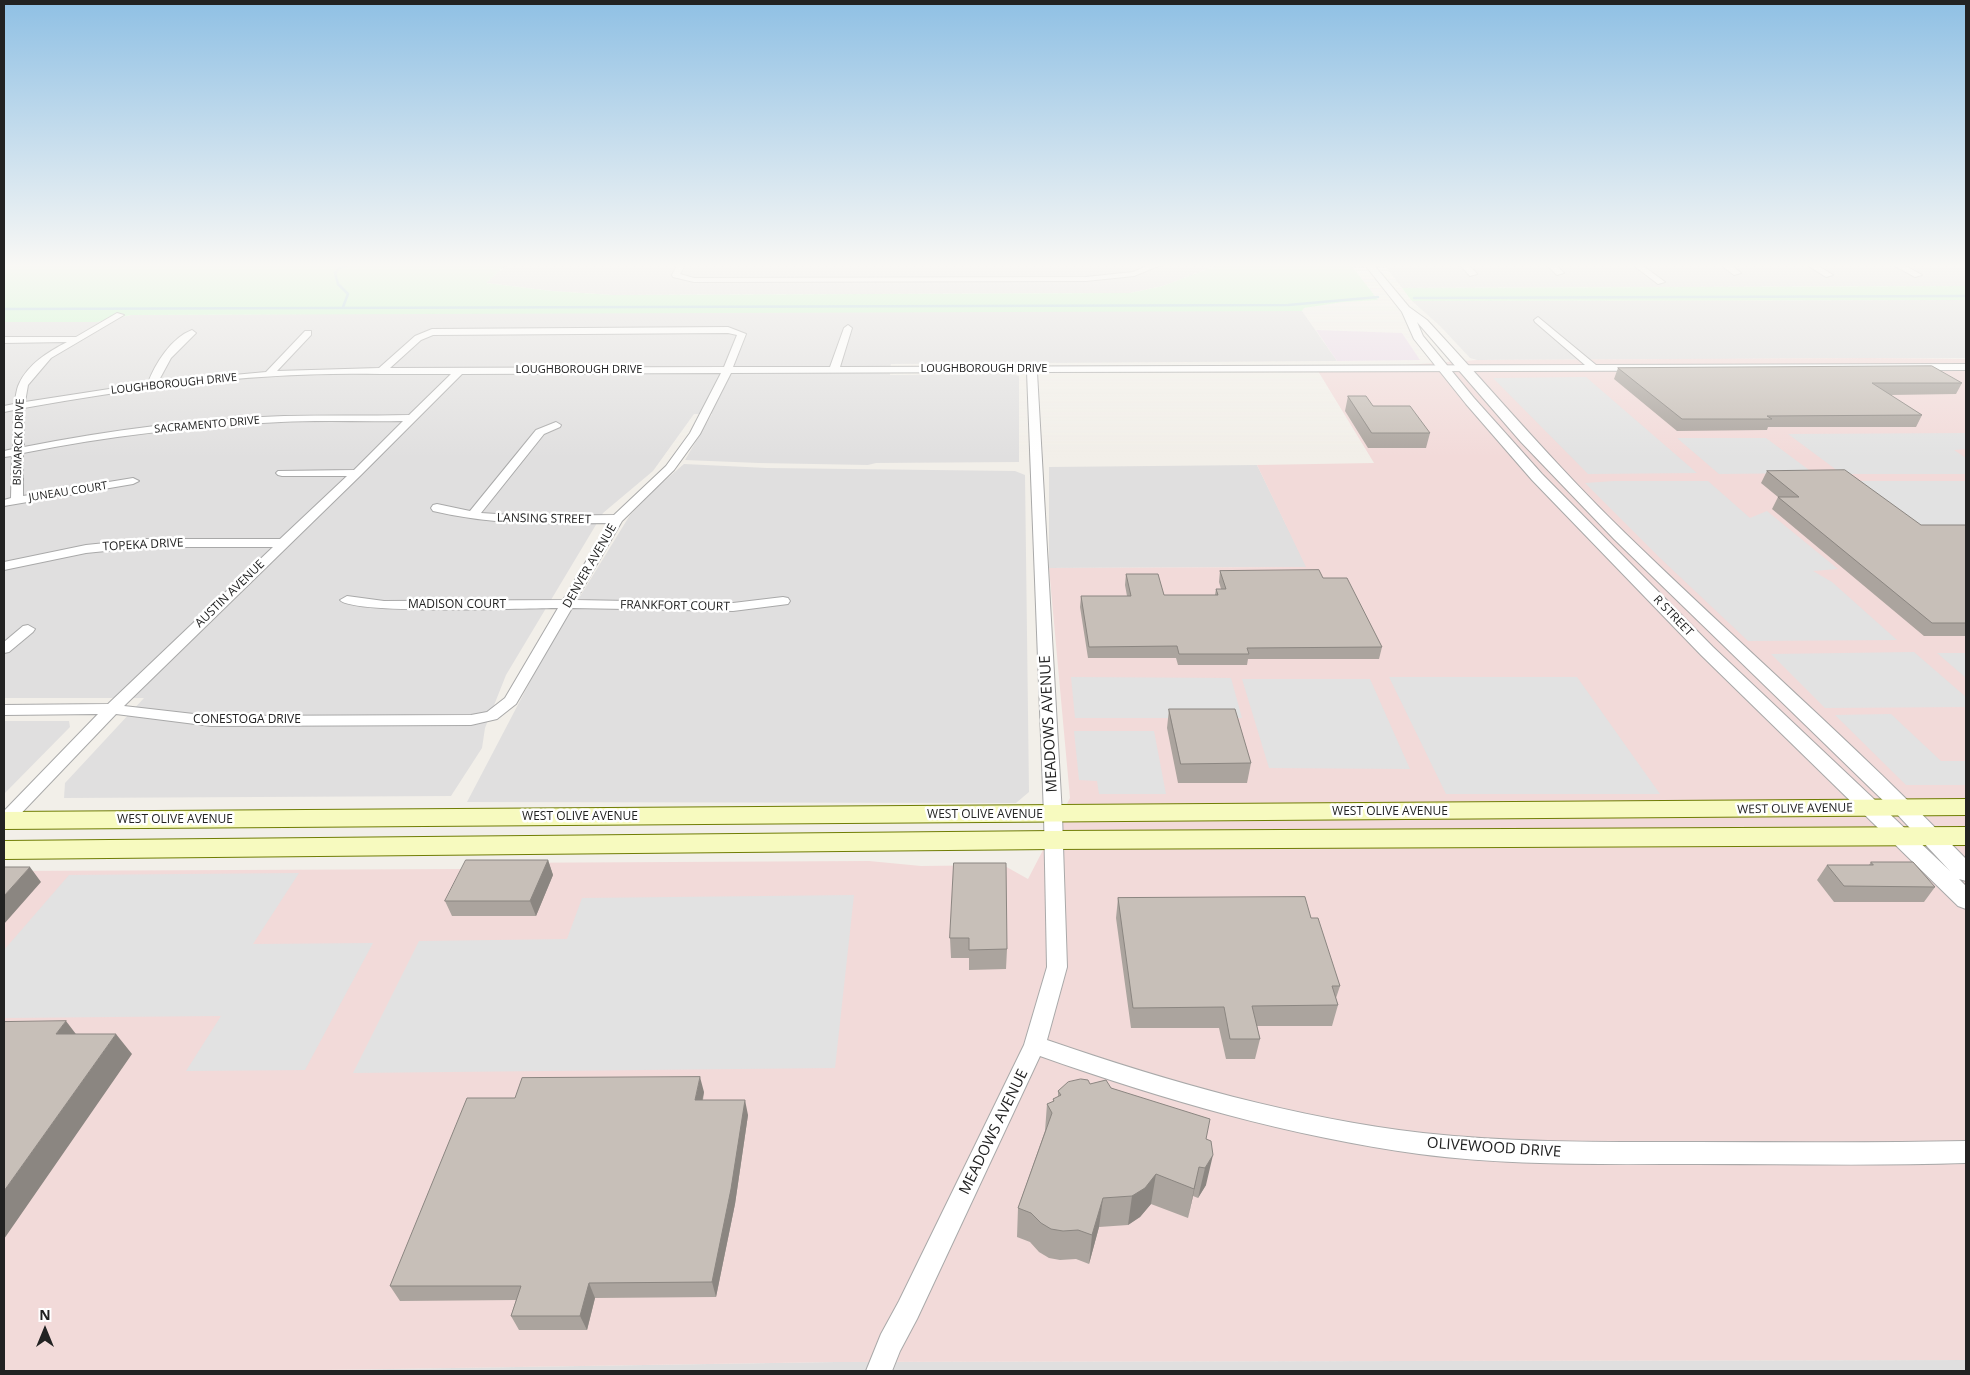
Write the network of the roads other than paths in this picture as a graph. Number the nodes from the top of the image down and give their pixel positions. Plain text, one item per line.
1 (95, 329) edge
2 (848, 329) edge
3 (1415, 329) edge
4 (1430, 329) edge
5 (1549, 329) edge
6 (192, 333) dead end
7 (308, 333) dead end
8 (4, 340) edge
9 (75, 340) junction
10 (1443, 367) junction
11 (1464, 367) junction
12 (1593, 367) junction
13 (1966, 367) edge
14 (1032, 369) junction
15 (460, 370) junction
16 (727, 370) junction
17 (834, 370) junction
18 (380, 371) junction
19 (268, 374) junction
20 (152, 385) junction
21 (19, 406) junction
22 (4, 409) edge
23 (413, 418) junction
24 (556, 426) dead end
25 (1499, 434) junction
26 (19, 451) junction
27 (4, 454) edge
28 (282, 473) dead end
29 (357, 474) junction
30 (1537, 477) junction
31 (1562, 477) junction
32 (133, 481) dead end
33 (17, 500) junction
34 (4, 503) edge
35 (437, 508) dead end
36 (472, 516) junction
37 (617, 519) junction
38 (1619, 536) junction
39 (283, 543) junction
40 (4, 566) edge
41 (1639, 581) junction
42 (347, 600) dead end
43 (783, 601) dead end
44 (568, 604) junction
45 (28, 629) dead end
46 (1736, 648) junction
47 (4, 649) edge
48 (1707, 651) junction
49 (1790, 700) junction
50 (113, 709) junction
51 (4, 710) edge
52 (492, 716) joint
53 (1966, 807) edge
54 (1873, 808) junction
55 (1903, 808) junction
56 (1053, 815) junction
57 (4, 821) edge
58 (1966, 836) edge
59 (1902, 837) junction
60 (1930, 837) junction
61 (1053, 840) junction
62 (4, 850) edge
63 (1966, 873) edge
64 (1966, 900) edge
65 (1036, 1045) junction
66 (1966, 1152) edge
67 (879, 1371) edge

1 - 9 street, BISMARCK DRIVE
2 - 17 street
3 - 10 street, R STREET
4 - 11 street, R STREET
5 - 12 street
6 - 20 street
7 - 19 street
8 - 9 street
9 - 21 street, BISMARCK DRIVE
10 - 11 street, LOUGHBOROUGH DRIVE
10 - 14 street, LOUGHBOROUGH DRIVE
10 - 25 street, R STREET
11 - 12 street, LOUGHBOROUGH DRIVE
11 - 31 street, R STREET
12 - 13 street, LOUGHBOROUGH DRIVE
14 - 17 street, LOUGHBOROUGH DRIVE
14 - 56 street, MEADOWS AVENUE
15 - 16 street, LOUGHBOROUGH DRIVE
15 - 18 street, LOUGHBOROUGH DRIVE
15 - 23 street, AUSTIN AVENUE
16 - 17 street, LOUGHBOROUGH DRIVE
16 - 18 street, DENVER AVENUE
16 - 37 street, DENVER AVENUE
18 - 19 street, LOUGHBOROUGH DRIVE
19 - 20 street, LOUGHBOROUGH DRIVE
20 - 21 street, LOUGHBOROUGH DRIVE
21 - 22 street, LOUGHBOROUGH DRIVE
21 - 26 street, BISMARCK DRIVE
23 - 26 street, SACRAMENTO DRIVE
23 - 29 street, AUSTIN AVENUE
24 - 36 street
25 - 30 street, R STREET
25 - 31 street
26 - 27 street, SACRAMENTO DRIVE
26 - 33 street, BISMARCK DRIVE
28 - 29 street
29 - 39 street, AUSTIN AVENUE
30 - 38 street
30 - 41 street, R STREET
31 - 38 street, R STREET
32 - 33 street, JUNEAU COURT
33 - 34 street, JUNEAU COURT
35 - 36 street, LANSING STREET
36 - 37 street, LANSING STREET
37 - 44 street, DENVER AVENUE
38 - 46 street, R STREET
39 - 40 street, TOPEKA DRIVE
39 - 50 street, AUSTIN AVENUE
41 - 46 street
41 - 48 street, R STREET
42 - 44 street, MADISON COURT
43 - 44 street, FRANKFORT COURT
44 - 52 street, DENVER AVENUE
45 - 47 street
46 - 49 street, R STREET
48 - 49 street
48 - 54 street, R STREET
49 - 55 street, R STREET
50 - 51 street, CONESTOGA DRIVE
50 - 52 street, CONESTOGA DRIVE
50 - 57 street, AUSTIN AVENUE
53 - 55 main road, WEST OLIVE AVENUE
54 - 55 main road, WEST OLIVE AVENUE
54 - 56 main road, WEST OLIVE AVENUE
54 - 59 street, R STREET
55 - 60 street, R STREET
56 - 57 main road, WEST OLIVE AVENUE
56 - 61 street, MEADOWS AVENUE
58 - 60 main road, WEST OLIVE AVENUE
59 - 60 main road, WEST OLIVE AVENUE
59 - 61 main road, WEST OLIVE AVENUE
59 - 64 street, R STREET
60 - 63 street, R STREET
61 - 62 main road, WEST OLIVE AVENUE
61 - 65 street, MEADOWS AVENUE
65 - 66 street, OLIVEWOOD DRIVE
65 - 67 street, MEADOWS AVENUE

